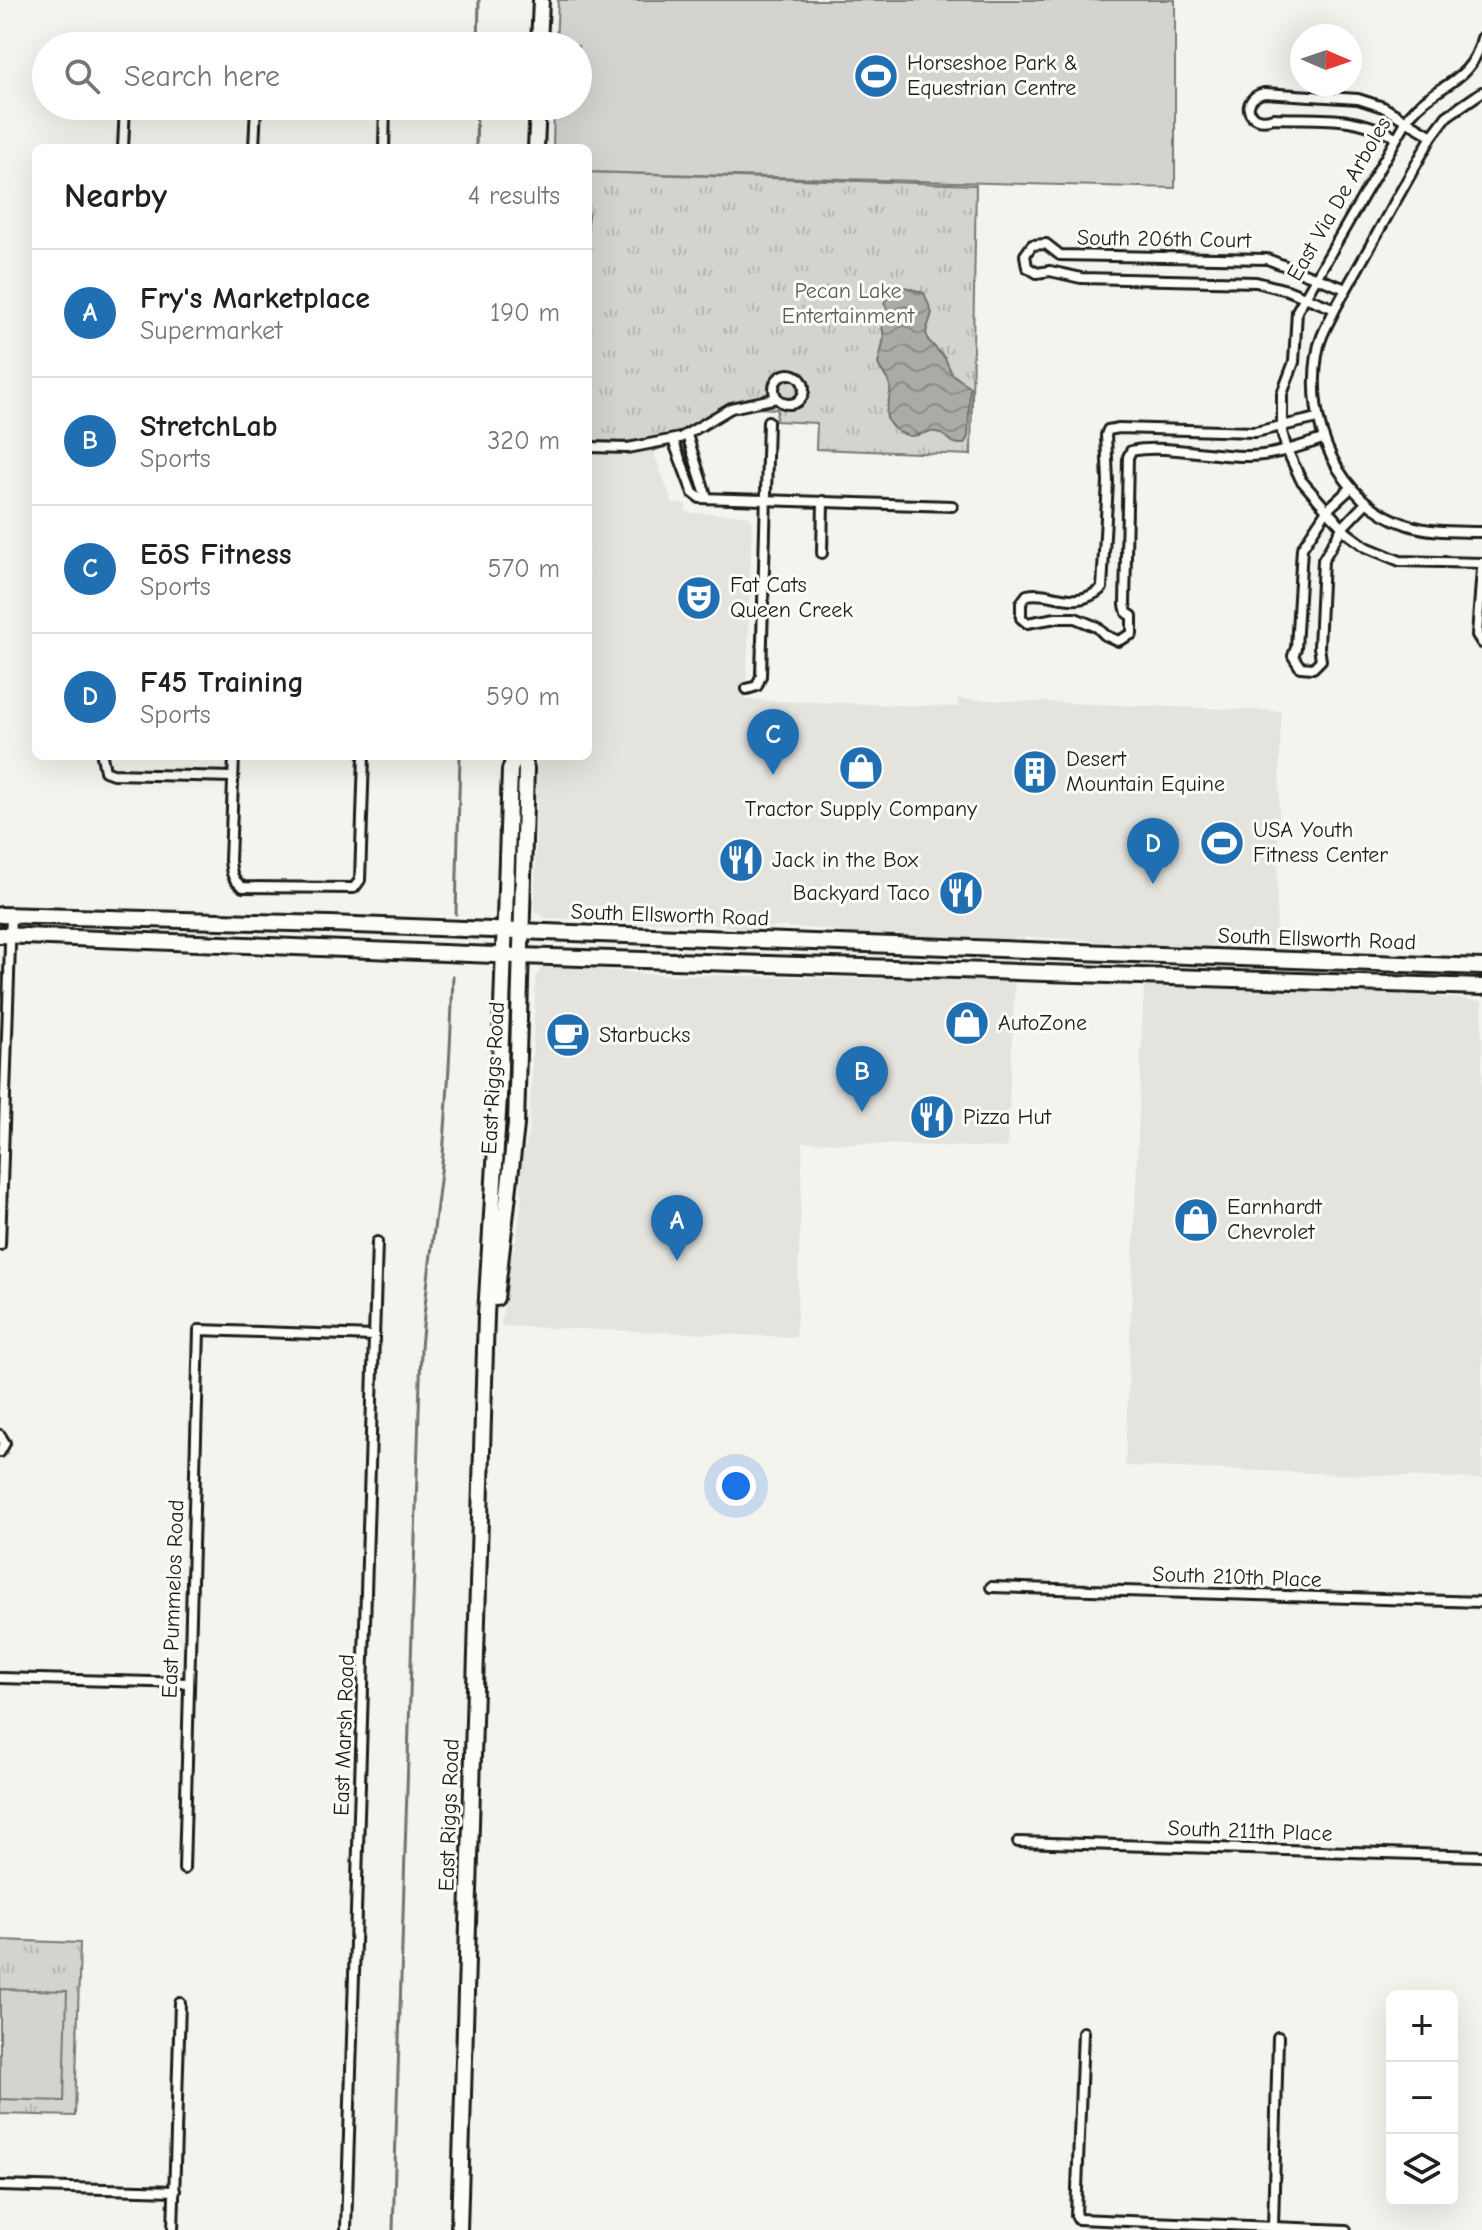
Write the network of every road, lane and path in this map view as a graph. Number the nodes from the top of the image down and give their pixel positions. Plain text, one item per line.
1 (541, 0) edge
2 (540, 32) edge
3 (1482, 38) edge
4 (1482, 92) edge
5 (124, 120) edge
6 (255, 120) edge
7 (385, 120) edge
8 (537, 120) edge
9 (1407, 120) junction
10 (1432, 136) junction
11 (1396, 137) junction
12 (123, 144) edge
13 (254, 144) edge
14 (384, 144) edge
15 (536, 144) edge
16 (1315, 277) junction
17 (1346, 289) junction
18 (1303, 297) junction
19 (1335, 309) junction
20 (777, 398) dead end
21 (1318, 418) junction
22 (768, 421) dead end
23 (1282, 426) junction
24 (687, 435) junction
25 (1323, 439) junction
26 (673, 440) junction
27 (592, 447) edge
28 (1287, 450) junction
29 (698, 469) junction
30 (686, 473) junction
31 (1351, 488) junction
32 (707, 498) junction
33 (766, 499) junction
34 (823, 501) junction
35 (1366, 503) junction
36 (952, 506) dead end
37 (1327, 510) junction
38 (1342, 528) junction
39 (1482, 532) edge
40 (822, 553) dead end
41 (1482, 566) edge
42 (1482, 643) edge
43 (747, 689) dead end
44 (103, 760) edge
45 (234, 760) edge
46 (364, 760) edge
47 (514, 760) edge
48 (524, 760) edge
49 (233, 777) junction
50 (6, 915) edge
51 (504, 930) junction
52 (521, 931) junction
53 (5, 935) edge
54 (1010, 950) junction
55 (504, 956) junction
56 (520, 956) junction
57 (1225, 958) junction
58 (1482, 967) edge
59 (1009, 971) junction
60 (1227, 978) junction
61 (1482, 987) edge
62 (377, 1242) dead end
63 (0, 1245) edge
64 (374, 1336) junction
65 (484, 1401) junction
66 (0, 1435) edge
67 (0, 1452) edge
68 (991, 1587) dead end
69 (1482, 1602) edge
70 (0, 1678) edge
71 (189, 1683) junction
72 (1018, 1842) dead end
73 (1482, 1856) edge
74 (184, 1869) dead end
75 (180, 2003) dead end
76 (1083, 2032) dead end
77 (1278, 2037) dead end
78 (0, 2186) edge
79 (175, 2191) junction
80 (1273, 2227) junction
81 (173, 2230) edge
82 (346, 2230) edge
83 (459, 2230) edge
84 (1346, 2230) edge

1 - 2 main road
3 - 9 street, East Via De Arboles
4 - 10 street
5 - 12 street
6 - 13 street
7 - 14 street
8 - 15 main road
9 - 10 street
9 - 11 street, East Via De Arboles
9 - 11 street
10 - 17 street
11 - 16 street, East Via De Arboles
16 - 17 street
16 - 18 street, East Via De Arboles
16 - 18 street, South 206th Court
17 - 19 street
18 - 19 street
18 - 23 street, East Via De Arboles
19 - 21 street
20 - 24 street
21 - 23 street
21 - 25 street
22 - 33 street
23 - 28 street, East Via De Arboles
23 - 28 street
24 - 26 street
24 - 29 street
25 - 28 street
25 - 31 street
26 - 27 street
26 - 30 street
28 - 37 street, East Via De Arboles
29 - 30 street
29 - 32 street
30 - 32 street
31 - 35 street
31 - 37 street
32 - 33 street
33 - 34 street
33 - 43 street
34 - 36 street
34 - 40 street
35 - 38 street
35 - 39 street
37 - 38 street, East Via De Arboles
37 - 38 street
38 - 41 street, East Via De Arboles
41 - 42 street
44 - 49 street
45 - 49 street
46 - 49 street
47 - 51 main road, East Riggs Road
48 - 52 main road, East Riggs Road
50 - 51 main road, South Ellsworth Road
50 - 53 street
51 - 52 main road, South Ellsworth Road
51 - 55 main road, East Riggs Road
52 - 54 main road, South Ellsworth Road
52 - 56 main road, East Riggs Road
53 - 55 main road, South Ellsworth Road
53 - 63 street
54 - 57 main road, South Ellsworth Road
54 - 59 main road
55 - 56 main road, South Ellsworth Road
55 - 65 main road, East Riggs Road
56 - 59 main road, South Ellsworth Road
56 - 65 main road, East Riggs Road
57 - 58 main road, South Ellsworth Road
57 - 60 main road
59 - 60 main road, South Ellsworth Road
60 - 61 main road, South Ellsworth Road
62 - 64 street, East Marsh Road
64 - 71 street, East Pummelos Road
64 - 82 street, East Marsh Road
65 - 83 main road, East Riggs Road
66 - 67 street
68 - 69 street, South 210th Place
70 - 71 street
71 - 74 street, East Pummelos Road
72 - 73 street, South 211th Place
75 - 79 street
76 - 80 street
77 - 80 street
78 - 79 street
79 - 81 street
80 - 84 street

